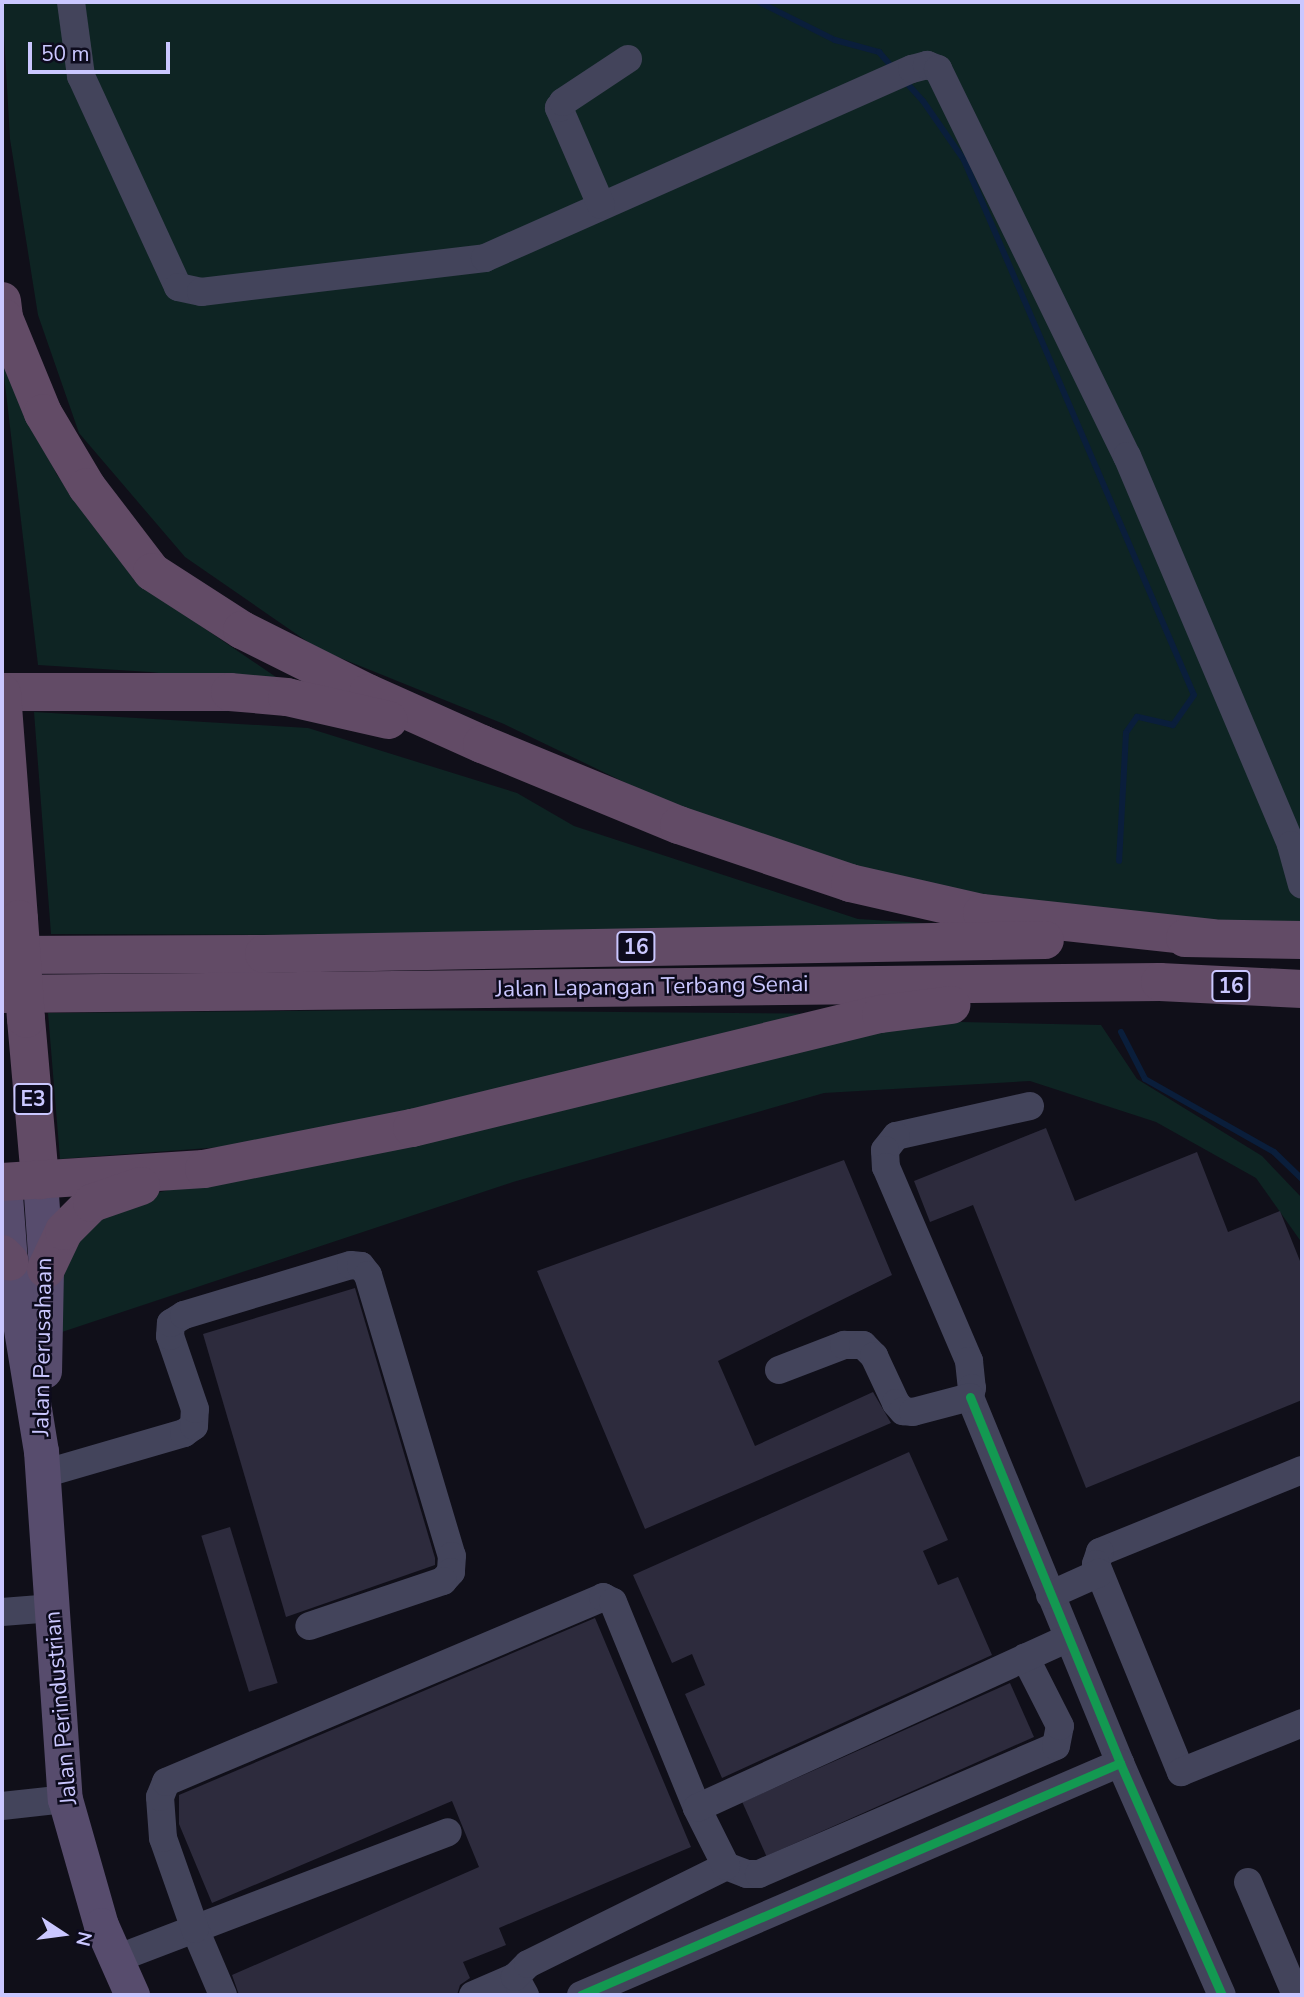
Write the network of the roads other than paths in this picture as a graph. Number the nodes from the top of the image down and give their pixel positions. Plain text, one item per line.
1 (71, 2) edge
2 (628, 59) dead end
3 (601, 205) junction
4 (2, 301) edge
5 (2, 692) edge
6 (482, 744) junction
7 (1302, 885) edge
8 (1212, 938) junction
9 (1302, 940) edge
10 (2, 954) edge
11 (1160, 982) junction
12 (1302, 989) edge
13 (14, 1006) edge
14 (1030, 1106) dead end
15 (204, 1169) junction
16 (12, 1175) edge
17 (6, 1258) edge
18 (47, 1269) junction
19 (779, 1370) dead end
20 (970, 1397) junction
21 (42, 1463) junction
22 (1302, 1470) edge
23 (1099, 1573) junction
24 (1050, 1595) junction
25 (53, 1608) junction
26 (2, 1612) edge
27 (309, 1626) dead end
28 (1068, 1638) junction
29 (1025, 1657) junction
30 (1302, 1723) edge
31 (1120, 1763) junction
32 (65, 1798) junction
33 (2, 1806) edge
34 (697, 1808) junction
35 (448, 1832) dead end
36 (726, 1866) junction
37 (1248, 1882) dead end
38 (195, 1929) junction
39 (116, 1959) junction
40 (520, 1986) edge
41 (132, 1995) edge
42 (223, 1995) edge
43 (473, 1995) edge
44 (581, 1995) edge
45 (1222, 1995) edge
46 (1296, 1995) edge

1 - 3 street
2 - 3 street
3 - 7 street
4 - 6 highway
5 - 6 highway
5 - 13 highway, E3, bridge
6 - 8 highway
8 - 9 highway, Jalan Lapangan Terbang Senai / 16
8 - 10 highway, Jalan Lapangan Terbang Senai / 16
11 - 12 highway, Jalan Lapangan Terbang Senai / 16
11 - 13 highway, Jalan Lapangan Terbang Senai / 16
11 - 15 highway
13 - 16 highway, E3
14 - 20 street
15 - 16 highway
15 - 18 highway
16 - 17 main road, Jalan Perusahaan
16 - 18 main road, Jalan Perusahaan
17 - 21 main road, Jalan Perusahaan
18 - 21 main road, Jalan Perusahaan
19 - 20 street
20 - 24 street
21 - 25 main road, Jalan Perindustrian
21 - 27 street
22 - 23 street
23 - 24 street
23 - 30 street
24 - 28 street
25 - 26 street
25 - 32 main road, Jalan Perindustrian
28 - 29 street
28 - 31 street
29 - 34 street
29 - 36 street
31 - 44 street
31 - 45 street
32 - 33 street
32 - 39 main road, Jalan Perindustrian
34 - 36 street
34 - 38 street
35 - 38 street
36 - 40 street
37 - 46 street
38 - 39 street
38 - 42 street
39 - 41 main road, Jalan Perindustrian
40 - 43 street

